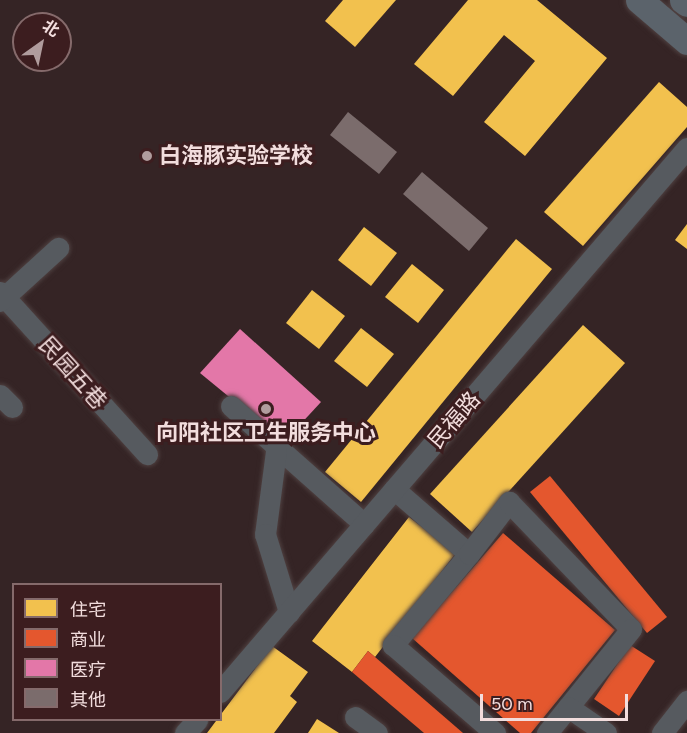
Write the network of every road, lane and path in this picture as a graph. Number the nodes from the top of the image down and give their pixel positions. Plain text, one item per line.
1 (639, 0) edge
2 (683, 0) edge
3 (687, 3) edge
4 (687, 41) edge
5 (687, 148) edge
6 (58, 248) dead end
7 (1, 297) edge
8 (231, 406) dead end
9 (276, 451) junction
10 (147, 454) dead end
11 (394, 489) junction
12 (364, 524) junction
13 (469, 554) junction
14 (289, 612) junction
15 (222, 690) edge
16 (687, 702) edge
17 (568, 707) junction
18 (355, 717) dead end
19 (196, 721) edge
20 (185, 733) edge
21 (377, 733) edge
22 (495, 733) edge
23 (547, 733) edge
24 (606, 733) edge
25 (662, 733) edge

1 - 4 main road
2 - 3 main road
5 - 11 street, 民福路
6 - 7 street
7 - 10 street, 民园五巷
8 - 9 street
9 - 12 street
9 - 14 street
11 - 12 street, 民福路
11 - 13 street
12 - 14 street, 民福路
13 - 17 street
13 - 22 street
14 - 15 street, 民福路
16 - 25 street
17 - 23 street
17 - 24 street
18 - 21 street
19 - 20 street

